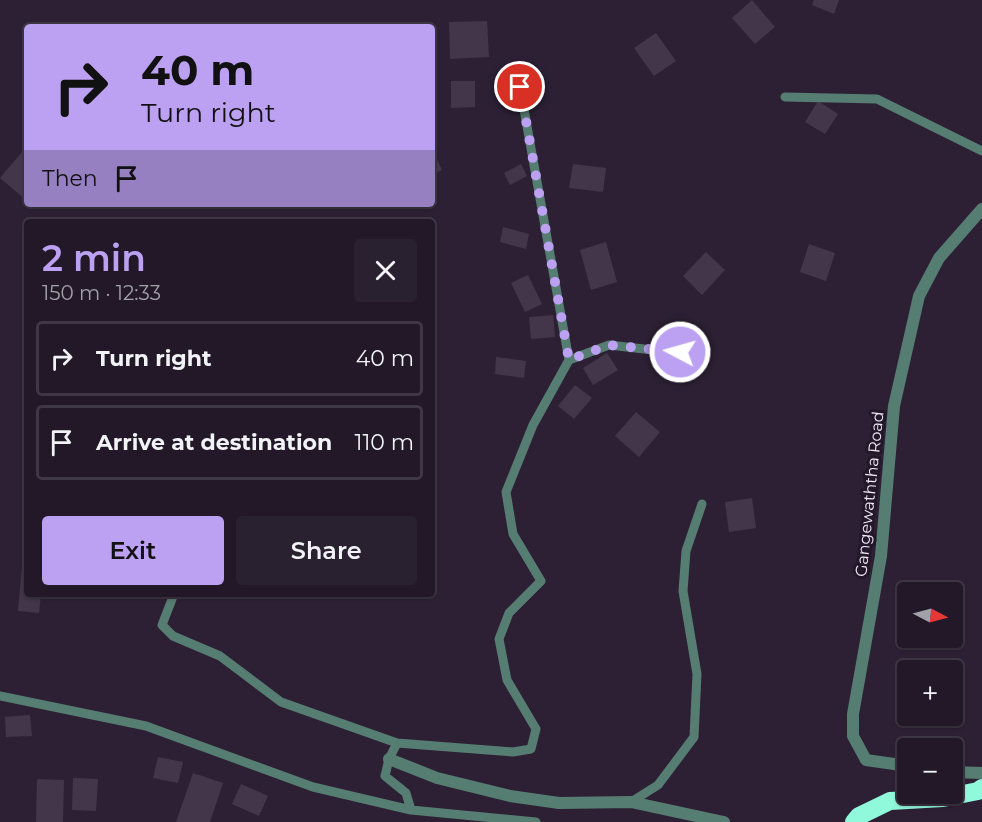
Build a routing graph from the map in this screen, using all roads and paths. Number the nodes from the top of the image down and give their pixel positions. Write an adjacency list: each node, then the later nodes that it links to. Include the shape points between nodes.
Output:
1 (520, 87): 6 (lane)
2 (785, 97): 3 (lane, via 877,99)
3 (982, 151)
4 (982, 208): 12 (street, Gangewaththa Road, via 939,258 919,296 894,406 881,556 853,714 853,736 866,760)
5 (680, 352): 6 (lane, via 609,345)
6 (569, 360): 10 (lane, via 533,425 506,492 513,534 541,581 509,613 499,639 507,680 536,729 531,749 513,752)
7 (702, 504): 16 (lane, via 686,552 683,591 697,674 694,737 658,785)
8 (173, 597): 10 (lane, via 162,625 173,636 220,656 280,702)
9 (0, 696): 17 (lane, via 146,726 313,787)
10 (398, 743): 11 (lane)
11 (389, 759): 16 (street, via 437,778 510,796 559,803); 17 (lane, via 385,776 406,793)
12 (897, 764)
13 (963, 772): 14 (street)
14 (982, 773)
15 (982, 788): 20 (highway, via 943,798 890,801)
16 (631, 802): 19 (street)
17 (411, 810): 18 (lane)
18 (536, 822)
19 (724, 822)
20 (854, 822)

